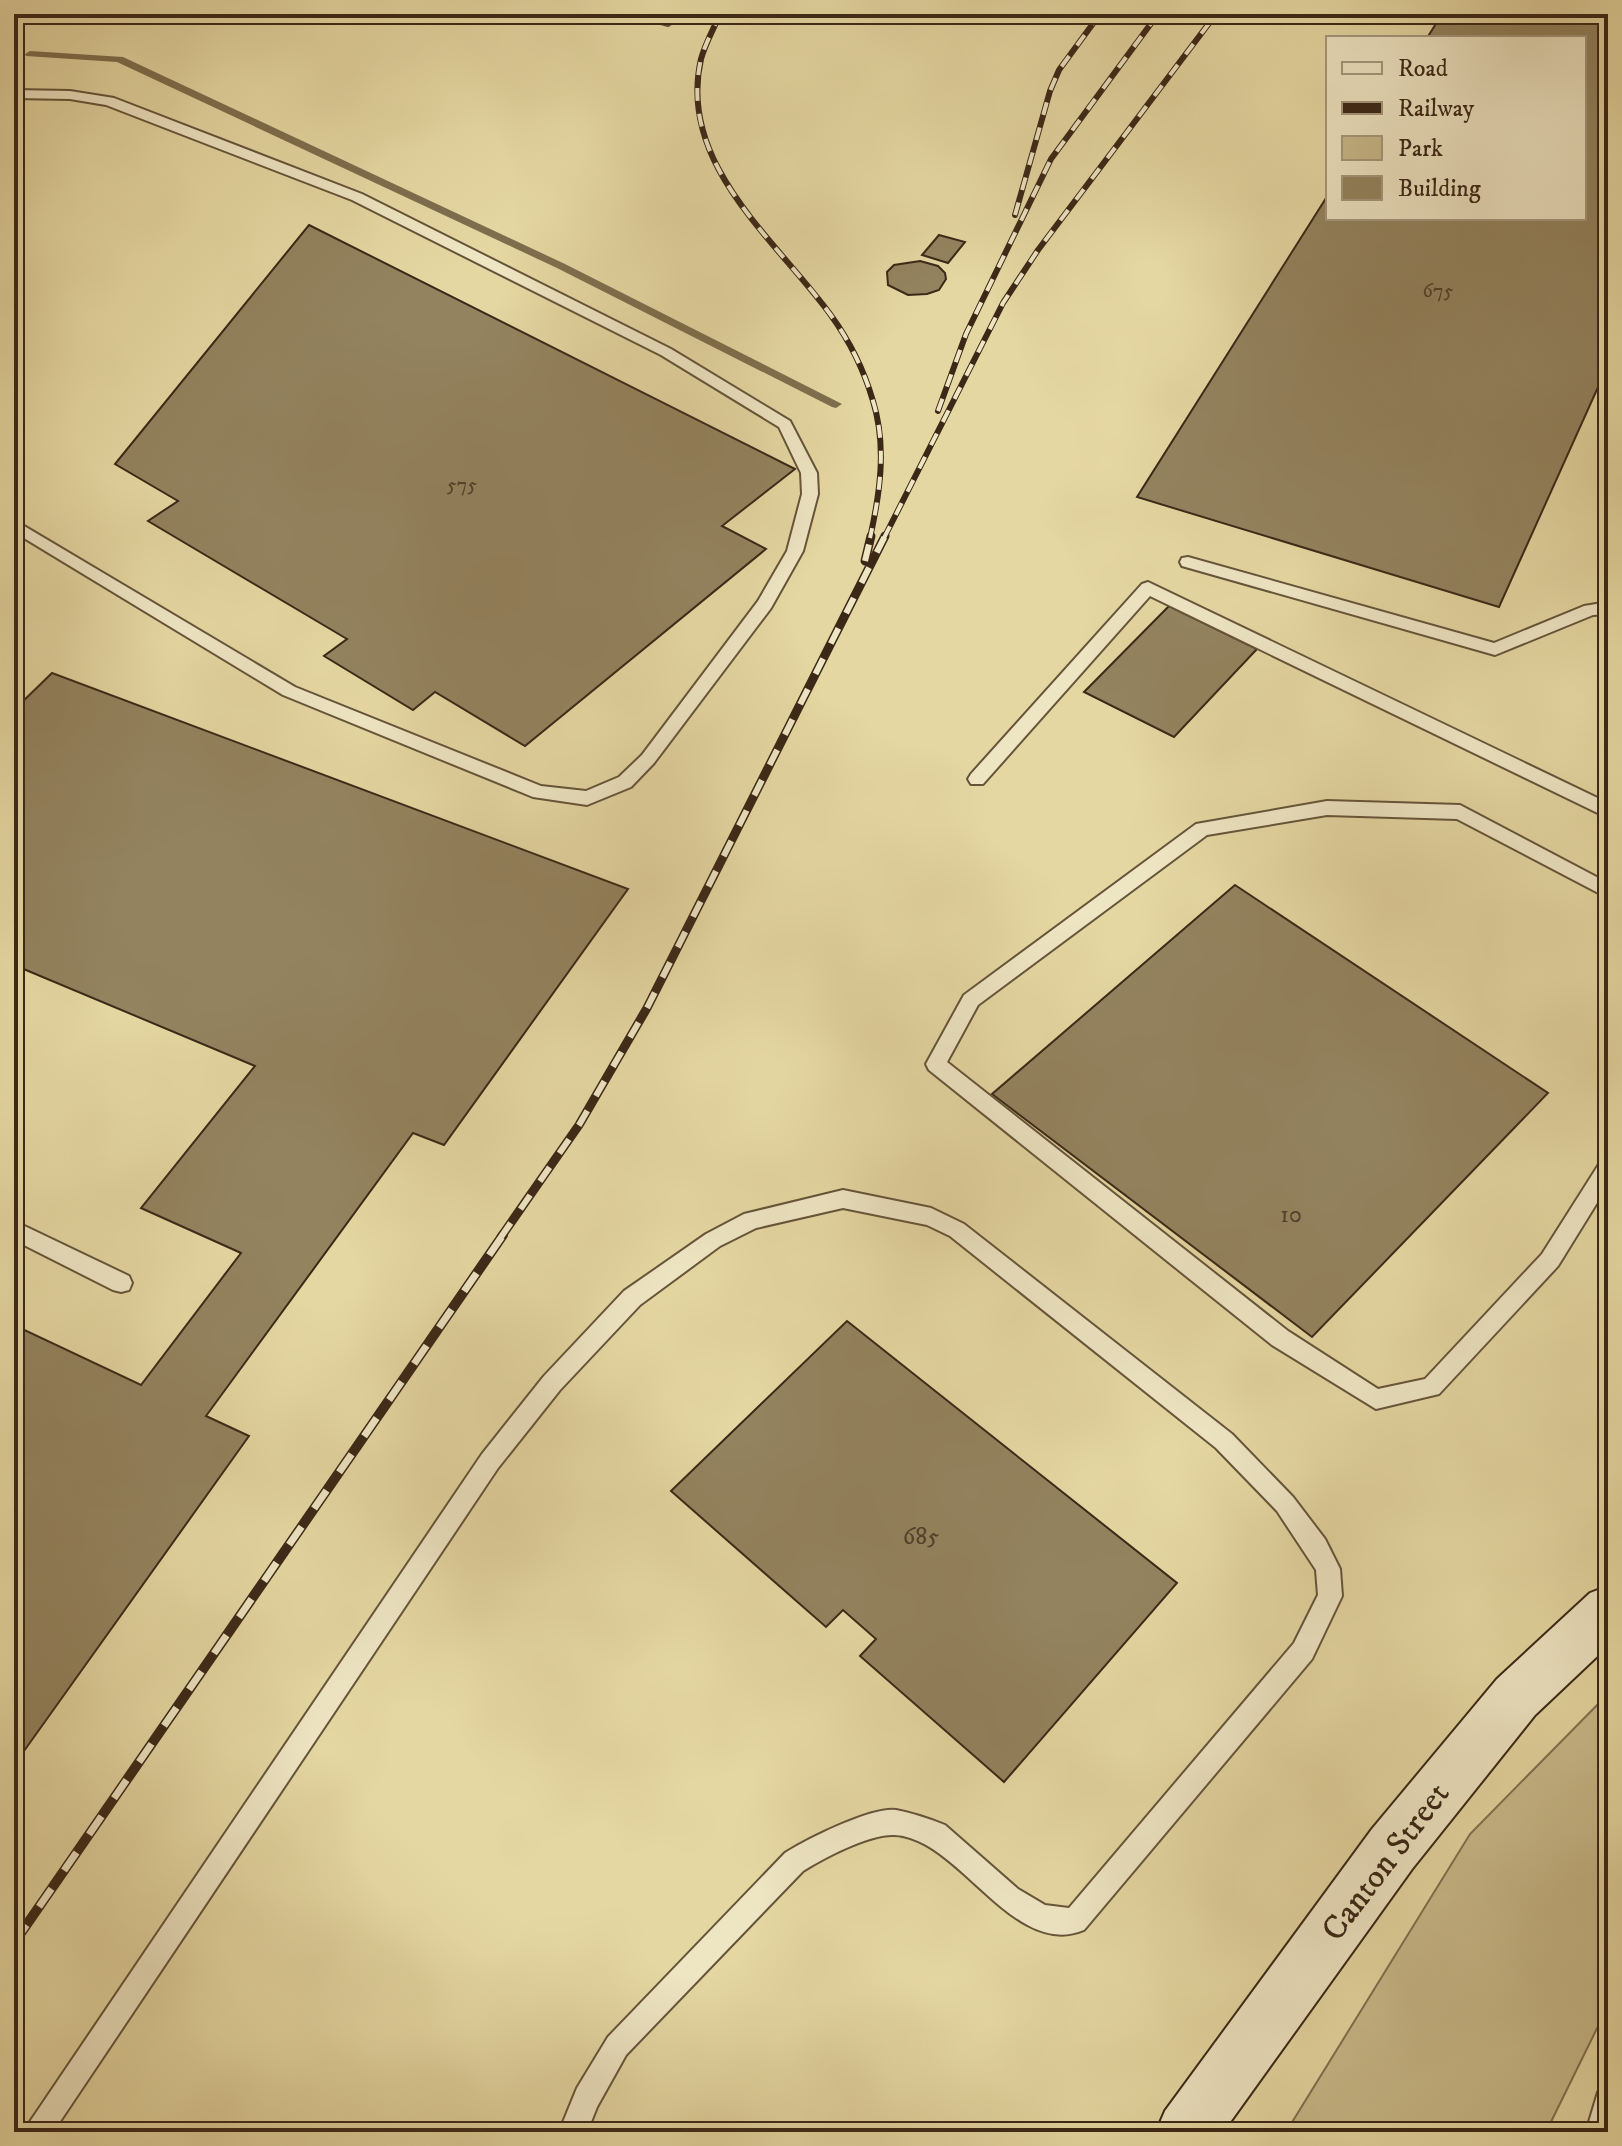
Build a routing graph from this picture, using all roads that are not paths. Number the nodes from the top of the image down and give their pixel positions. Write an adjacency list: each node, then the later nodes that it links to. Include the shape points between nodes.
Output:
1 (635, 14): 2 (lane)
2 (668, 21)
3 (14, 94): 4 (lane, via 109,101 357,197 702,372 785,424 809,473 810,494 795,551 765,604 648,759 625,782 587,798 539,792 289,691)
4 (14, 525)
5 (1188, 562): 6 (lane, via 1495,649 1590,610)
6 (1608, 608)
7 (977, 779): 8 (lane, via 1148,588)
8 (1608, 811)
9 (1608, 891): 10 (lane, via 1460,812 1327,808 1202,829 971,1000 936,1064 1280,1338 1376,1399 1431,1387 1550,1260)
10 (1608, 1167)
11 (14, 1230): 12 (lane)
12 (121, 1283)
13 (1608, 1611): 17 (main road, Canton Street, via 1516,1697 1392,1849)
14 (1608, 2102): 18 (lane)
15 (37, 2132): 16 (lane, via 490,1461 552,1383 632,1298 713,1240 751,1220 843,1199 931,1217 957,1230 1224,1441 1285,1504 1317,1547 1328,1569 1330,1596 1303,1651 1075,1921 1042,1918 1009,1898 936,1834 893,1822 828,1841 794,1862 617,2046)
16 (573, 2132)
17 (1186, 2132)
18 (1600, 2132)

